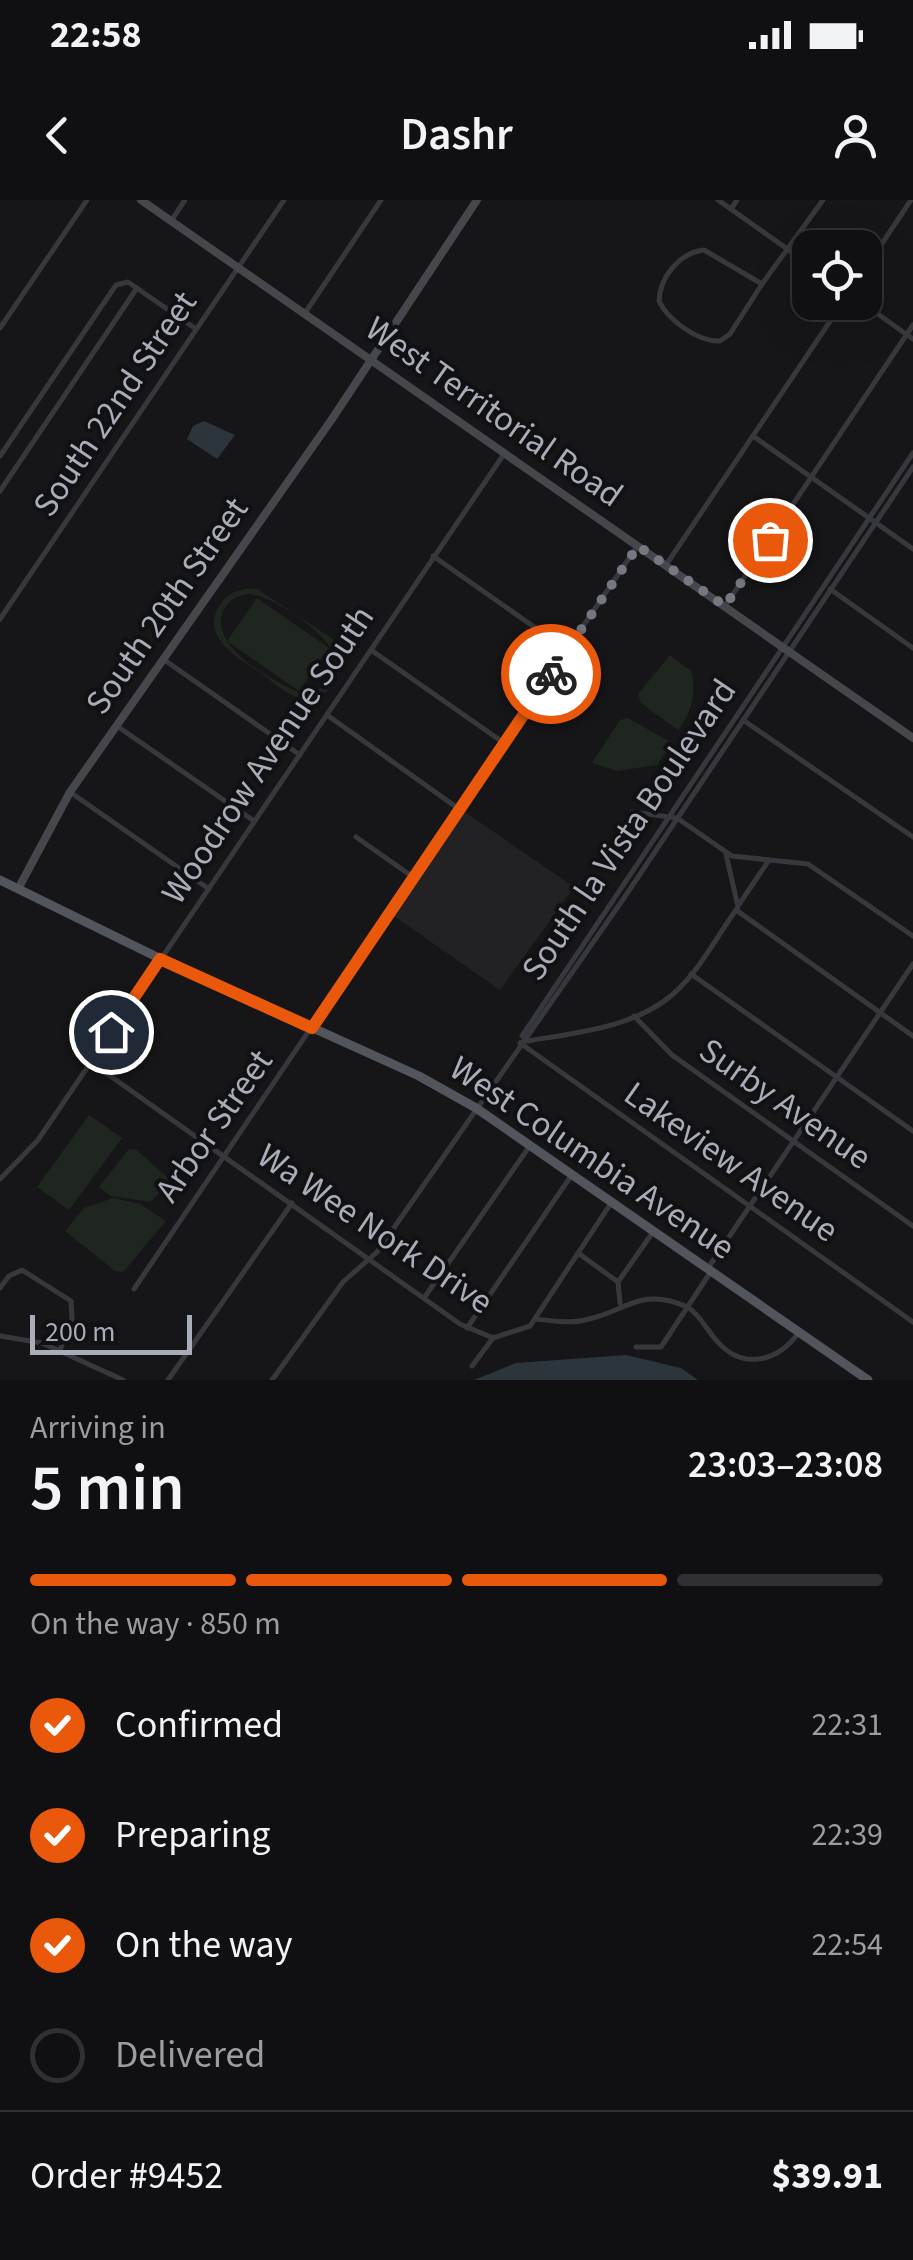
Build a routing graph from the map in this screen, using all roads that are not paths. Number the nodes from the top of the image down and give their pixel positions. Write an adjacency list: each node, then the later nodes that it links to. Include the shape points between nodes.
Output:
1 (87, 200): 23 (street)
2 (141, 200): 12 (street, West Territorial Road)
3 (185, 200): 12 (street)
4 (284, 200): 16 (street, South 22nd Street)
5 (381, 200): 19 (street)
6 (478, 200): 26 (street, South 20th Street)
7 (718, 200): 11 (street)
8 (737, 200): 11 (street)
9 (822, 200): 14 (street)
10 (911, 200): 13 (street)
11 (731, 209): 14 (street)
12 (171, 220): 16 (street, West Territorial Road)
13 (882, 244)
14 (789, 250): 15 (street); 17 (street)
15 (792, 252)
16 (238, 267): 19 (street, West Territorial Road); 24 (street, South 22nd Street)
17 (762, 284): 17 (street, via 720,341 701,337 658,301 670,271 693,252 714,253)
18 (137, 288): 24 (street); 30 (street, via 128,282 112,291); 33 (street)
19 (305, 313): 26 (street, West Territorial Road)
20 (882, 317): 25 (street)
21 (831, 320): 27 (street)
22 (913, 325): 25 (street)
23 (0, 328)
24 (196, 329): 41 (street, South 22nd Street)
25 (910, 337): 32 (street)
26 (372, 361): 29 (street, West Territorial Road); 46 (street, South 20th Street)
27 (753, 436): 32 (street); 38 (street)
28 (913, 453): 34 (street)
29 (504, 454): 35 (street, West Territorial Road); 37 (street, Woodrow Avenue South)
30 (0, 456)
31 (913, 467): 34 (street)
32 (812, 477): 34 (street); 40 (street)
33 (0, 491)
34 (873, 521): 36 (street); 39 (street, South la Vista Boulevard)
35 (638, 546): 38 (street, West Territorial Road); 45 (street, Arbor Street)
36 (913, 549)
37 (432, 556): 43 (street, Woodrow Avenue South); 45 (street)
38 (666, 565): 40 (street, West Territorial Road)
39 (828, 588): 42 (street); 44 (street, South la Vista Boulevard)
40 (725, 606): 44 (street, West Territorial Road)
41 (0, 619)
42 (913, 648)
43 (370, 649): 47 (street, Woodrow Avenue South); 51 (street)
44 (786, 649): 48 (street, South la Vista Boulevard); 50 (street, West Territorial Road)
45 (567, 650): 51 (street, Arbor Street)
46 (162, 658): 49 (street, South 20th Street); 52 (street)
47 (327, 716): 52 (street, Woodrow Avenue South); 54 (street)
48 (740, 718): 56 (street, South la Vista Boulevard); 58 (street)
49 (116, 725): 53 (street, South 20th Street); 57 (street)
50 (913, 738)
51 (504, 743): 54 (street, Arbor Street)
52 (300, 755): 57 (street, Woodrow Avenue South)
53 (70, 792): 64 (street, South 20th Street); 65 (street)
54 (459, 809): 62 (street, Arbor Street)
55 (632, 812): 56 (street)
56 (674, 817): 60 (street); 75 (street, South la Vista Boulevard)
57 (254, 821): 65 (street, Woodrow Avenue South)
58 (913, 836)
59 (356, 837): 62 (street)
60 (726, 854): 61 (street); 66 (street)
61 (769, 860): 66 (street); 67 (street, via 808,864)
62 (412, 878): 73 (street, Arbor Street)
63 (0, 880): 64 (main road, West Columbia Avenue)
64 (18, 889): 68 (main road, West Columbia Avenue)
65 (209, 889): 68 (street, Woodrow Avenue South)
66 (736, 908): 70 (street); 71 (street)
67 (913, 936)
68 (160, 959): 73 (main road, West Columbia Avenue); 76 (street, Woodrow Avenue South)
69 (913, 964): 71 (street)
70 (691, 974): 72 (street, via 674,994); 77 (street)
71 (880, 1012): 74 (street); 77 (street)
72 (634, 1016): 75 (street); 80 (street, Surby Avenue, via 672,1055)
73 (312, 1028): 78 (main road, West Columbia Avenue); 82 (street, Arbor Street)
74 (913, 1036)
75 (519, 1043): 78 (street, South la Vista Boulevard); 87 (street, Lakeview Avenue)
76 (91, 1062): 82 (street, Wa Wee Nork Drive); 84 (street, Woodrow Avenue South, via 38,1140)
77 (836, 1076): 79 (street); 80 (street)
78 (476, 1108): 81 (main road, West Columbia Avenue); 91 (street, South la Vista Boulevard)
79 (913, 1131)
80 (793, 1140): 87 (street); 88 (street, Surby Avenue)
81 (530, 1144): 83 (main road, West Columbia Avenue); 96 (street)
82 (224, 1155): 86 (street, Wa Wee Nork Drive); 95 (street, Arbor Street)
83 (573, 1173): 85 (main road, West Columbia Avenue); 101 (street)
84 (0, 1179)
85 (613, 1200): 89 (main road, West Columbia Avenue); 90 (street)
86 (292, 1204): 91 (street, Wa Wee Nork Drive); 109 (street)
87 (750, 1206): 92 (street); 100 (street, Lakeview Avenue)
88 (913, 1226)
89 (654, 1230): 92 (main road, West Columbia Avenue); 93 (street)
90 (578, 1253): 93 (street); 99 (street)
91 (368, 1259): 96 (street, Wa Wee Nork Drive); 110 (street, South la Vista Boulevard, via 332,1296)
92 (710, 1269): 98 (street); 102 (main road, West Columbia Avenue)
93 (618, 1282): 97 (street)
94 (0, 1288): 106 (street, via 22,1270 65,1294 74,1309)
95 (134, 1288)
96 (424, 1299): 101 (street, Wa Wee Nork Drive)
97 (620, 1304): 98 (street, Wa Wee Nork Drive); 99 (street, Wa Wee Nork Drive, via 588,1320)
98 (688, 1307): 102 (street, via 728,1351 755,1360 778,1356); 105 (street, via 661,1347)
99 (535, 1320): 104 (street, Wa Wee Nork Drive)
100 (913, 1322)
101 (467, 1328): 104 (street, Wa Wee Nork Drive)
102 (799, 1332): 111 (main road, West Columbia Avenue)
103 (0, 1336): 106 (street)
104 (493, 1338): 107 (street)
105 (636, 1348)
106 (60, 1350): 108 (street)
107 (472, 1366)
108 (123, 1380)
109 (168, 1380)
110 (272, 1380)
111 (868, 1380)

